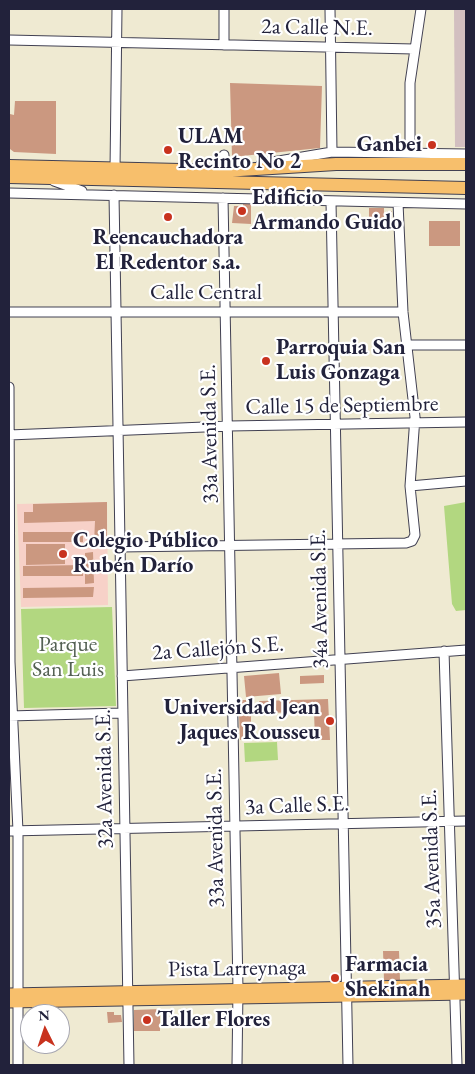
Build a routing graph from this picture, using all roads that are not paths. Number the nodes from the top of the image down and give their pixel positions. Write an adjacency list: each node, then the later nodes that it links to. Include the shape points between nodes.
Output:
1 (117, 9): 6 (street)
2 (224, 9): 7 (street)
3 (330, 9): 8 (street)
4 (421, 9): 9 (street)
5 (9, 40): 6 (street, 2a Calle N.E.)
6 (116, 42): 7 (street, 2a Calle N.E.); 16 (street)
7 (224, 44): 8 (street, 2a Calle N.E.)
8 (330, 47): 9 (street, 2a Calle N.E.); 10 (street)
9 (414, 49): 11 (street, via 410,83)
10 (332, 152): 11 (street); 17 (street)
11 (410, 153): 12 (street)
12 (466, 154)
13 (224, 155): 17 (street)
14 (466, 164): 17 (highway, via 336,164)
15 (9, 166): 16 (highway)
16 (115, 169): 17 (highway)
17 (224, 171)
18 (9, 177): 19 (highway)
19 (47, 178): 20 (highway); 22 (street)
20 (466, 188)
21 (9, 193): 22 (street)
22 (89, 194): 23 (street)
23 (114, 195): 24 (street); 30 (street, 32a Avenida S.E.)
24 (223, 198): 25 (street); 28 (street, 33a Avenida S.E.)
25 (332, 202): 26 (street); 31 (street, 34a Avenida S.E.)
26 (398, 203): 27 (street); 32 (street)
27 (466, 204)
28 (226, 311): 30 (street, Calle Central); 31 (street, Calle Central); 39 (street, 33a Avenida S.E.)
29 (9, 312): 30 (street, Calle Central)
30 (114, 312): 40 (street, 32a Avenida S.E.)
31 (334, 312): 32 (street, Calle Central); 37 (street, 34a Avenida S.E.)
32 (403, 312): 34 (street)
33 (466, 344): 34 (street)
34 (407, 346): 38 (street)
35 (9, 387): 41 (street)
36 (466, 422): 38 (street, Calle 15 de Septiembre)
37 (336, 424): 38 (street, Calle 15 de Septiembre); 39 (street, Calle 15 de Septiembre); 44 (street, 34a Avenida S.E.)
38 (414, 424): 43 (street)
39 (229, 426): 40 (street, Calle 15 de Septiembre); 46 (street, 33a Avenida S.E.)
40 (118, 431): 41 (street, Calle 15 de Septiembre); 45 (street, 32a Avenida S.E.)
41 (9, 435): 53 (street)
42 (466, 481): 43 (street)
43 (410, 486): 44 (street, via 415,534 412,541)
44 (338, 546): 46 (street); 49 (street, 34a Avenida S.E.)
45 (120, 547): 46 (street); 51 (street, 32a Avenida S.E.)
46 (230, 547): 50 (street, 33a Avenida S.E.)
47 (466, 650): 48 (street, 2a Callejón S.E.)
48 (444, 651): 49 (street, 2a Callejón S.E.); 54 (street, 35a Avenida S.E.)
49 (340, 659): 50 (street, 2a Callejón S.E.); 56 (street, 34a Avenida S.E.)
50 (232, 667): 51 (street, 2a Callejón S.E.); 57 (street, 33a Avenida S.E.)
51 (122, 676): 52 (street, 32a Avenida S.E.)
52 (122, 713): 53 (street); 58 (street, 32a Avenida S.E.)
53 (11, 716): 59 (street)
54 (450, 822): 55 (street, 3a Calle S.E.); 56 (street, 3a Calle S.E.); 60 (street, 35a Avenida S.E.)
55 (466, 822)
56 (342, 824): 57 (street, 3a Calle S.E.); 61 (street, 34a Avenida S.E.)
57 (234, 827): 58 (street, 3a Calle S.E.); 62 (street, 33a Avenida S.E.)
58 (124, 829): 59 (street, 3a Calle S.E.); 63 (street, 32a Avenida S.E.)
59 (14, 831): 64 (street)
60 (461, 989): 61 (main road, Pista Larreynaga); 69 (street, 35a Avenida S.E.)
61 (348, 992): 62 (main road, Pista Larreynaga); 68 (street, 34a Avenida S.E.)
62 (238, 994): 63 (main road, Pista Larreynaga); 67 (street, 33a Avenida S.E.)
63 (128, 996): 64 (main road, Pista Larreynaga); 66 (street, 32a Avenida S.E.)
64 (13, 998): 65 (street)
65 (18, 1065)
66 (130, 1065)
67 (237, 1065)
68 (348, 1065)
69 (457, 1065)

